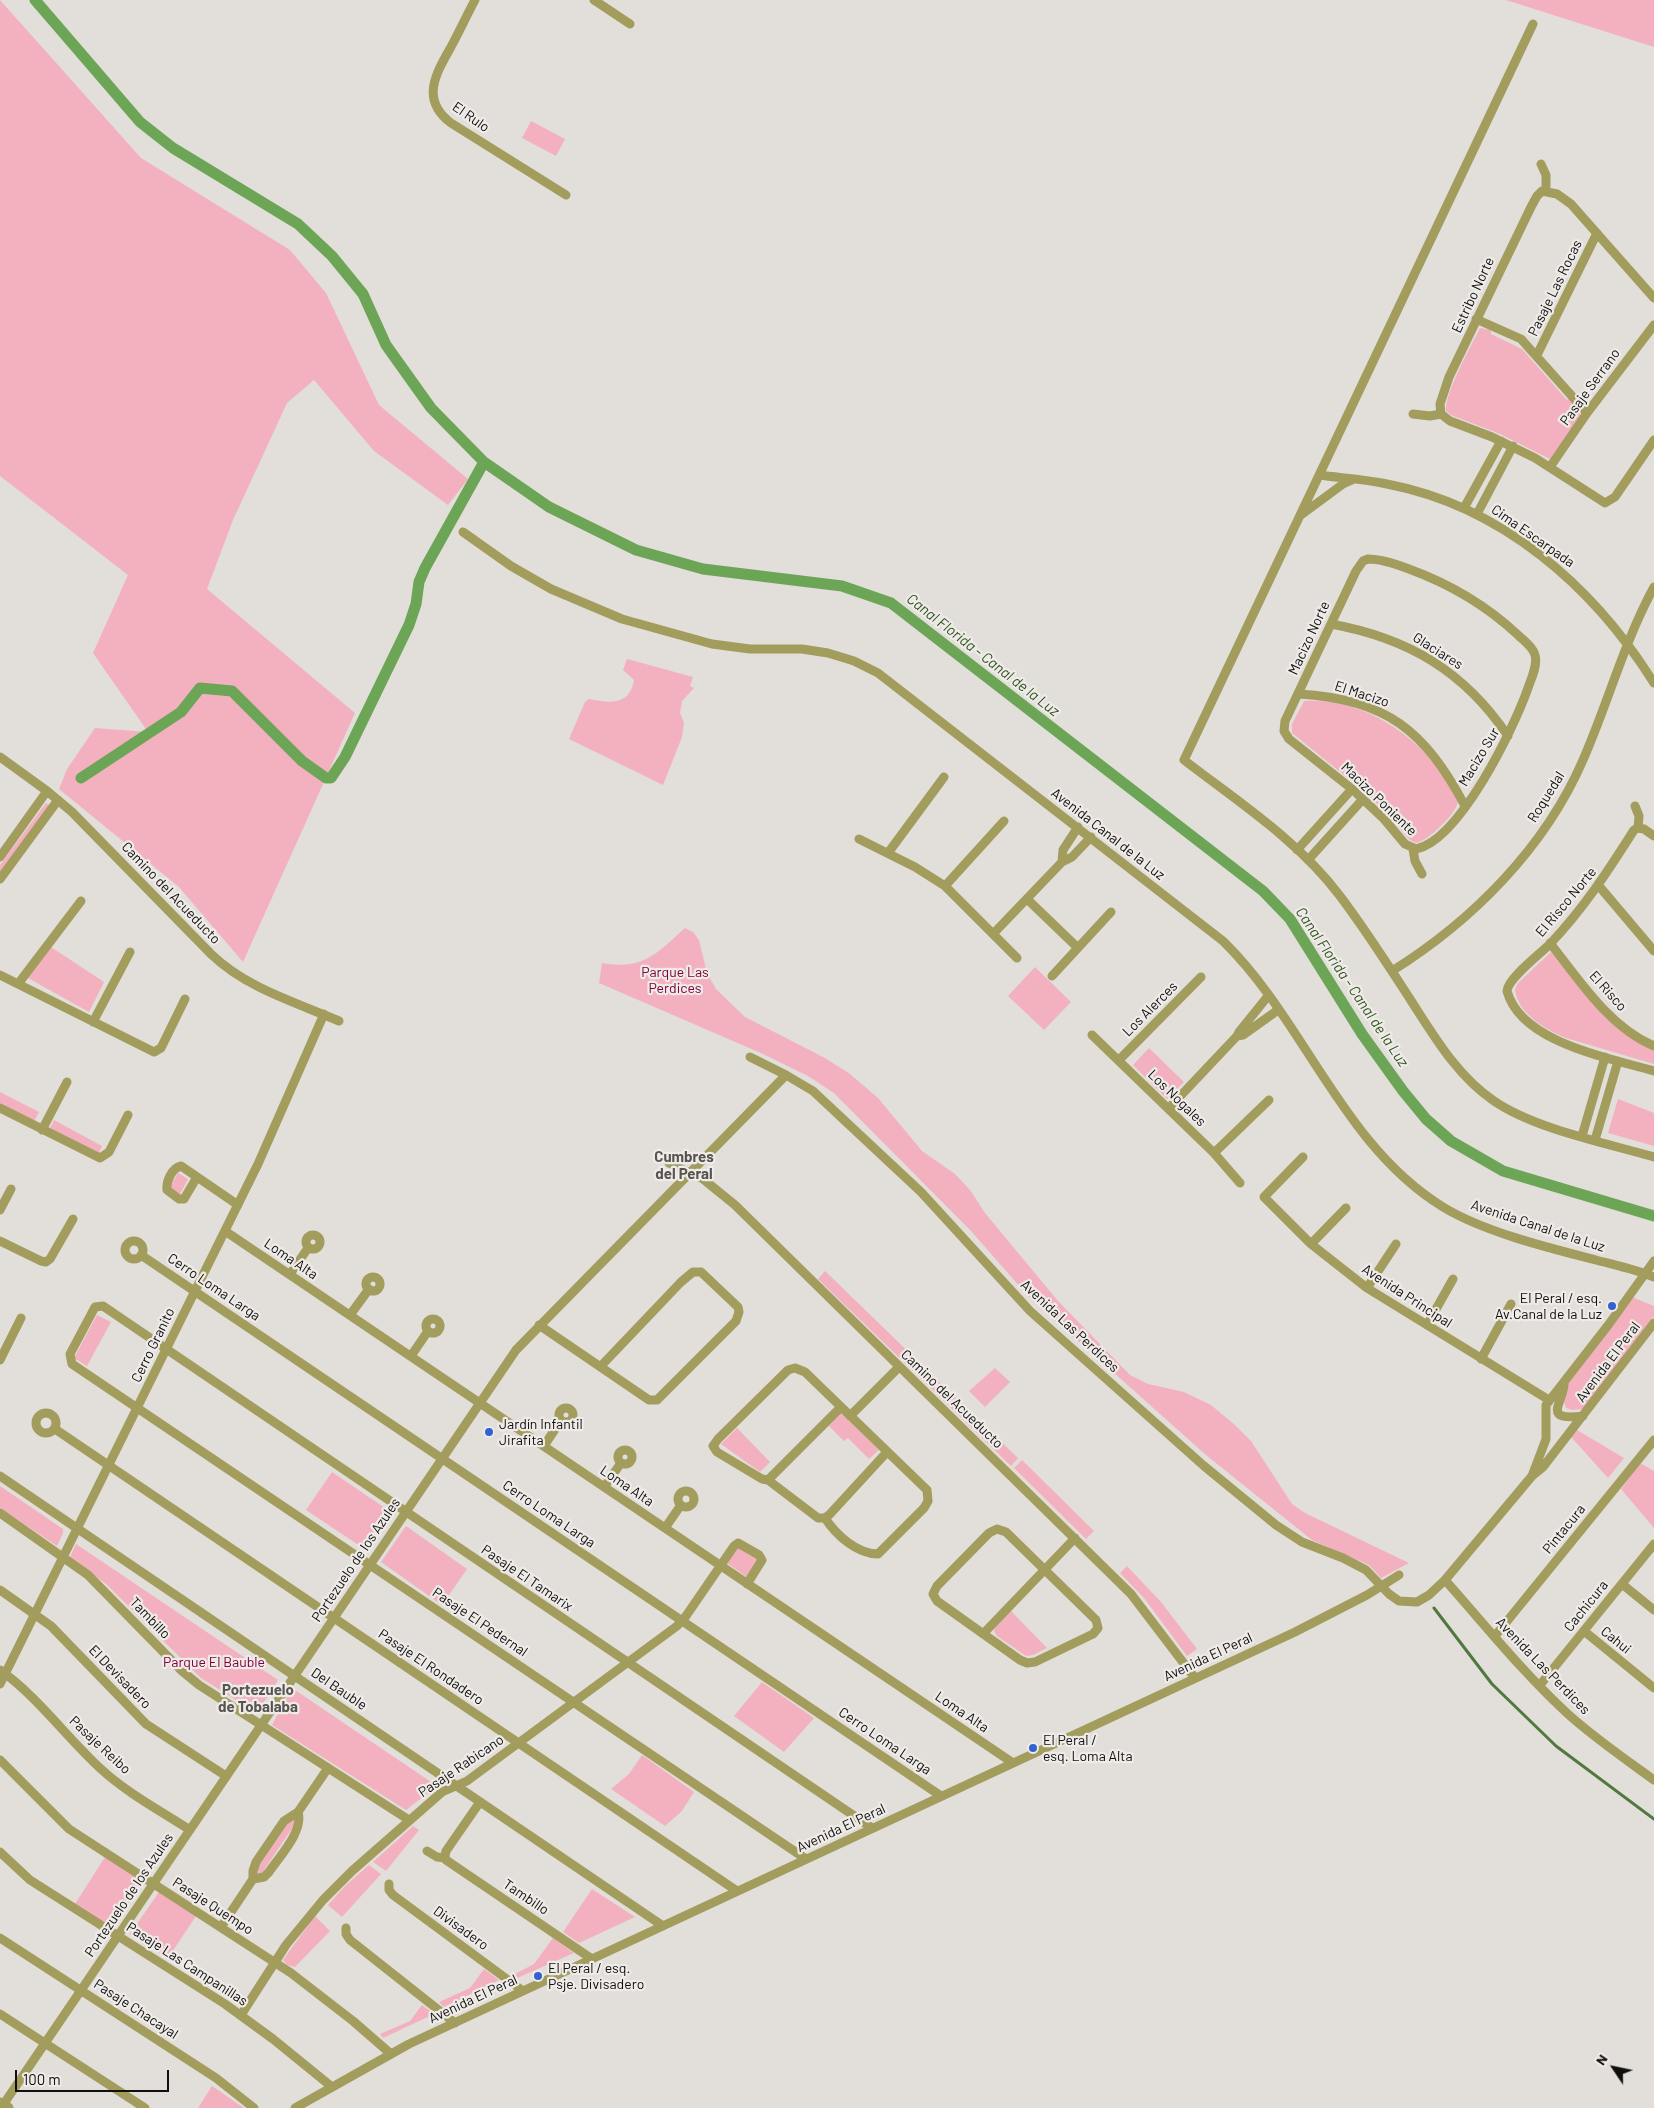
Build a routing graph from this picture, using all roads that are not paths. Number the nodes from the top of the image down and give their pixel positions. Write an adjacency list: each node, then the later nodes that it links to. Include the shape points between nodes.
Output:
1 (475, 0): 7 (street, El Rulo, via 436,75 433,96 438,109 451,123)
2 (594, 0): 3 (street)
3 (630, 24)
4 (1533, 24): 20 (street)
5 (1541, 164): 6 (street, via 1546,175)
6 (1544, 191): 8 (street, via 1566,200); 10 (street, Estribo Norte, via 1536,196)
7 (566, 195)
8 (1597, 233): 9 (street); 12 (street, Pasaje Las Rocas)
9 (1654, 298)
10 (1476, 319): 12 (street, via 1517,337); 15 (street, Estribo Norte, via 1443,394)
11 (1654, 325): 13 (street, Pasaje Serrano)
12 (1537, 355): 13 (street)
13 (1587, 413): 19 (street, Pasaje Serrano)
14 (1413, 414): 15 (street)
15 (1441, 414): 17 (street, via 1450,421)
16 (1654, 440): 19 (street, via 1615,498 1607,503)
17 (1501, 441): 18 (street); 22 (street)
18 (1514, 446): 19 (street); 23 (street)
19 (1550, 466)
20 (1318, 475): 21 (street, Cima Escarpada); 24 (street)
21 (1352, 480): 22 (street, Cima Escarpada, via 1410,489); 24 (street)
22 (1464, 508): 23 (street, Cima Escarpada)
23 (1477, 514): 28 (street, Cima Escarpada, via 1565,574)
24 (1299, 517): 49 (street, via 1184,760)
25 (463, 532): 43 (street, Avenida Canal de la Luz, via 538,581 622,619 712,644 815,651 841,656 866,667 889,681)
26 (1654, 587): 28 (street, Roquedal)
27 (1331, 624): 29 (street, Macizo Norte, via 1356,571 1365,560 1378,560 1398,565 1456,590 1494,614); 31 (street, Macizo Norte); 33 (street, Glaciares, via 1376,634 1430,658 1477,696)
28 (1628, 645): 30 (street, Cima Escarpada); 67 (street, Roquedal, via 1582,762 1560,804 1531,846 1473,910 1427,948)
29 (1536, 656): 33 (street, Macizo Sur, via 1529,684)
30 (1654, 683)
31 (1299, 694): 32 (street, Macizo Norte, via 1285,721); 40 (street, El Macizo, via 1348,701 1397,721 1438,760)
32 (1284, 731): 36 (street, Macizo Poniente, via 1289,739)
33 (1508, 736): 40 (street, Macizo Sur, via 1485,779)
34 (0, 757): 37 (street, Camino del Acueducto)
35 (944, 777): 50 (street)
36 (1352, 789): 38 (street, Macizo Poniente); 49 (street)
37 (47, 790): 39 (street, Camino del Acueducto); 51 (street)
38 (1363, 799): 48 (street, Macizo Poniente); 52 (street)
39 (58, 800): 55 (street); 75 (street, Camino del Acueducto, via 222,964 250,983)
40 (1465, 806): 48 (street, Macizo Sur, via 1430,842)
41 (1635, 806): 44 (street, via 1639,816)
42 (1004, 821): 56 (street)
43 (1078, 828): 46 (street, Avenida Canal de la Luz); 53 (street, via 1064,850)
44 (1638, 828): 45 (street, via 1644,828); 57 (street, El Risco Norte)
45 (1654, 836)
46 (1091, 837): 53 (street, via 1072,857); 72 (street, Avenida Canal de la Luz, via 1223,941)
47 (859, 839): 50 (street)
48 (1413, 849): 54 (street, Macizo Poniente)
49 (1297, 850): 52 (street)
50 (888, 853): 56 (street)
51 (0, 857)
52 (1308, 860): 67 (street, via 1340,895)
53 (1062, 862): 58 (street)
54 (1422, 874)
55 (0, 879)
56 (945, 886): 61 (street)
57 (1599, 886): 62 (street, El Risco Norte); 65 (street)
58 (1027, 899): 61 (street); 63 (street)
59 (81, 901): 71 (street)
60 (1111, 912): 63 (street)
61 (993, 934): 66 (street)
62 (1550, 943): 80 (street, El Risco, via 1613,1017 1634,1036); 81 (street, El Risco Norte, via 1513,979 1508,988 1512,1002 1537,1030)
63 (1078, 948): 69 (street)
64 (130, 952): 77 (street)
65 (1654, 952)
66 (1017, 958)
67 (1392, 971): 93 (street, via 1454,1064 1478,1089 1519,1115)
68 (0, 975): 71 (street)
69 (1052, 976)
70 (1201, 977): 83 (street, Los Alerces)
71 (18, 984): 77 (street)
72 (1268, 996): 74 (street, Avenida Canal de la Luz); 79 (street)
73 (185, 999): 77 (street, via 162,1046 156,1051)
74 (1278, 1010): 79 (street); 115 (street, Avenida Canal de la Luz, via 1362,1132 1403,1176 1429,1198 1480,1224)
75 (324, 1014): 76 (street, Camino del Acueducto); 103 (street, Cerro Granito)
76 (339, 1021)
77 (93, 1022)
78 (1092, 1035): 83 (street, Los Nogales)
79 (1237, 1036): 90 (street)
80 (1654, 1046)
81 (1605, 1057): 84 (street); 93 (street)
82 (750, 1058): 86 (street, Avenida Las Perdices)
83 (1119, 1060): 90 (street, Los Nogales)
84 (1618, 1061): 85 (street); 94 (street)
85 (1654, 1072)
86 (786, 1074): 99 (street, Portezuelo de los Azules); 170 (street, Avenida Las Perdices, via 813,1091 864,1138 921,1192 1030,1311 1204,1466 1276,1525 1302,1542 1366,1570)
87 (66, 1082): 92 (street)
88 (1269, 1100): 95 (street)
89 (0, 1108): 92 (street)
90 (1169, 1108): 95 (street, Los Nogales)
91 (128, 1114): 92 (street, via 107,1154 100,1158)
92 (42, 1130)
93 (1582, 1136): 94 (street)
94 (1595, 1140): 97 (street)
95 (1214, 1153): 101 (street, Los Nogales)
96 (1303, 1157): 109 (street, Avenida Principal, via 1264,1197)
97 (1654, 1158)
98 (669, 1162): 99 (street, Camino del Acueducto)
99 (690, 1171): 124 (street, Portezuelo de los Azules); 134 (street, Camino del Acueducto, via 735,1205)
100 (197, 1177): 103 (street)
101 (1240, 1183)
102 (11, 1189): 105 (street)
103 (238, 1205): 107 (street, Cerro Granito)
104 (1346, 1208): 109 (street)
105 (0, 1210)
106 (73, 1219): 108 (street, via 46,1262)
107 (225, 1231): 114 (street, Loma Alta); 119 (street, Cerro Granito)
108 (0, 1241)
109 (1312, 1244): 117 (street, Avenida Principal)
110 (1396, 1244): 117 (street)
111 (308, 1248): 114 (street)
112 (142, 1255): 119 (street, Cerro Loma Larga)
113 (1654, 1261): 115 (street, Avenida El Peral)
114 (290, 1274): 121 (street, Loma Alta)
115 (1650, 1275): 135 (street, Avenida El Peral)
116 (1453, 1279): 125 (street)
117 (1367, 1288): 125 (street, Avenida Principal)
118 (368, 1289): 121 (street)
119 (196, 1291): 129 (street, Cerro Granito); 148 (street, Cerro Loma Larga)
120 (1511, 1304): 131 (street)
121 (350, 1315): 130 (street, Loma Alta)
122 (21, 1318): 128 (street)
123 (1654, 1323): 141 (street, Avenida El Peral)
124 (539, 1325): 133 (street); 137 (street, Portezuelo de los Azules, via 516,1350)
125 (1427, 1326): 131 (street, Avenida Principal)
126 (428, 1331): 130 (street)
127 (81, 1334): 129 (street, Pasaje El Tamarix, via 93,1309 101,1305); 138 (street, Pasaje El Pedernal, via 70,1354 72,1364)
128 (3, 1346): 132 (street)
129 (166, 1350): 138 (street, Cerro Granito); 155 (street, Pasaje El Tamarix)
130 (411, 1356): 137 (street, Loma Alta)
131 (1481, 1359): 136 (street, Avenida Principal)
132 (0, 1360)
133 (601, 1366): 133 (street, via 693,1272 701,1272 738,1307 736,1320 657,1400 649,1400)
134 (899, 1367): 140 (street); 160 (street, Camino del Acueducto)
135 (1564, 1381): 136 (street, Avenida El Peral); 141 (street, Avenida El Peral, via 1557,1410 1569,1418)
136 (1549, 1400): 151 (street, Avenida El Peral, via 1545,1412 1546,1440)
137 (480, 1403): 145 (street, Loma Alta); 148 (street, Portezuelo de los Azules)
138 (138, 1407): 149 (street, Cerro Granito); 163 (street, Pasaje El Pedernal)
139 (841, 1407): 140 (street); 152 (street); 152 (street, via 805,1372 795,1368 788,1370 718,1439 714,1446 717,1452)
140 (850, 1416): 147 (street)
141 (1583, 1416): 151 (street, Avenida El Peral, via 1543,1468)
142 (561, 1420): 145 (street)
143 (55, 1429): 149 (street, Pasaje El Rondadero)
144 (1654, 1440): 179 (street, Pintacura)
145 (544, 1446): 153 (street, Loma Alta)
146 (629, 1451): 153 (street, via 620,1452 618,1459 621,1463)
147 (887, 1452): 157 (street); 157 (street, via 927,1490 928,1500 924,1508 878,1554 870,1554 846,1542)
148 (442, 1458): 155 (street, Portezuelo de los Azules); 176 (street, Cerro Loma Larga)
149 (109, 1465): 159 (street, Cerro Granito); 175 (street, Pasaje El Rondadero)
150 (0, 1476): 159 (street, Del Bauble)
151 (1532, 1476): 167 (street, Avenida El Peral)
152 (768, 1480): 157 (street, via 818,1518)
153 (604, 1487): 158 (street, Loma Alta)
154 (681, 1505): 158 (street)
155 (406, 1512): 163 (street, Portezuelo de los Azules); 180 (street, Pasaje El Tamarix)
156 (0, 1513): 162 (street, Tambillo)
157 (825, 1518)
158 (665, 1528): 164 (street, Loma Alta)
159 (78, 1529): 162 (street, Cerro Granito); 182 (street, Del Bauble)
160 (1075, 1538): 165 (street); 183 (street, Camino del Acueducto, via 1131,1594)
161 (1654, 1544): 169 (street, Cachicura)
162 (63, 1558): 174 (street, Cerro Granito); 188 (street, Tambillo, via 95,1581 191,1679)
163 (370, 1564): 175 (street, Portezuelo de los Azules); 187 (street, Pasaje El Pedernal)
164 (721, 1566): 168 (street, Loma Alta); 168 (street, Pasaje Rabicano, via 738,1543 759,1555 761,1562); 176 (street, Pasaje Rabicano)
165 (1044, 1570): 178 (street); 178 (street, via 1096,1620 1098,1628 1094,1634 1027,1663); 178 (street, via 1006,1532 997,1529 937,1586 933,1594 937,1601)
166 (1399, 1575): 170 (street, Avenida El Peral)
167 (1445, 1580): 172 (street, Avenida El Peral, via 1417,1602 1399,1601); 179 (street, Avenida Las Perdices)
168 (747, 1584): 191 (street, Loma Alta)
169 (1622, 1584): 173 (street); 177 (street, Cachicura)
170 (1382, 1586): 172 (street, Avenida Las Perdices); 183 (street, Avenida El Peral, via 1313,1623)
171 (0, 1590): 174 (street, El Devisadero)
172 (1389, 1594)
173 (1654, 1610)
174 (35, 1614): 181 (street, Cerro Granito); 193 (street, El Devisadero, via 56,1630 146,1724)
175 (334, 1618): 182 (street, Portezuelo de los Azules); 189 (street, Pasaje El Rondadero)
176 (682, 1621): 180 (street, Pasaje Rabicano); 196 (street, Cerro Loma Larga)
177 (1584, 1631): 185 (street, Cachicura); 186 (street, Cahui)
178 (983, 1634)
179 (1495, 1636): 185 (street, Avenida Las Perdices)
180 (628, 1662): 187 (street, Pasaje Rabicano); 200 (street, Pasaje El Tamarix)
181 (3, 1672): 184 (street, Cerro Granito); 201 (street, Pasaje Reibo, via 102,1770)
182 (295, 1676): 188 (street, Portezuelo de los Azules); 195 (street, Del Bauble)
183 (1195, 1678): 191 (street, Avenida El Peral)
184 (0, 1684)
185 (1540, 1685): 194 (street, Avenida Las Perdices, via 1590,1733)
186 (1654, 1688)
187 (574, 1702): 189 (street, Pasaje Rabicano); 205 (street, Pasaje El Pedernal)
188 (262, 1724): 192 (street, Tambillo); 193 (street, Portezuelo de los Azules)
189 (518, 1743): 195 (street, Pasaje Rabicano); 209 (street, Pasaje El Rondadero)
190 (0, 1760): 207 (street, Pasaje Quempo, via 64,1825)
191 (1013, 1763): 196 (street, Avenida El Peral)
192 (328, 1768): 198 (street); 199 (street, Tambillo)
193 (226, 1776): 201 (street, Portezuelo de los Azules)
194 (1654, 1780)
195 (457, 1786): 197 (street, Del Bauble); 199 (street, Pasaje Rabicano, via 442,1792)
196 (941, 1796): 200 (street, Avenida El Peral)
197 (480, 1802): 204 (street, via 446,1851); 210 (street, Del Bauble)
198 (298, 1812): 206 (street, via 284,1821 256,1862); 206 (street, via 298,1828 269,1872 264,1877)
199 (409, 1820): 216 (street, Pasaje Rabicano, via 323,1900 298,1928)
200 (872, 1828): 205 (street, Avenida El Peral)
201 (190, 1830): 207 (street, Portezuelo de los Azules)
202 (427, 1851): 204 (street, Tambillo)
203 (0, 1852): 213 (street, Pasaje Las Campanillas, via 30,1880)
204 (445, 1858): 215 (street, Tambillo)
205 (806, 1859): 209 (street, Avenida El Peral)
206 (253, 1878): 211 (street)
207 (154, 1883): 211 (street, Pasaje Quempo); 213 (street, Portezuelo de los Azules)
208 (389, 1884): 218 (street, Divisadero, via 393,1895)
209 (737, 1891): 210 (street, Avenida El Peral)
210 (663, 1926): 215 (street, Avenida El Peral)
211 (221, 1927): 216 (street, Pasaje Quempo)
212 (346, 1928): 221 (street, via 350,1940)
213 (118, 1936): 217 (street, Portezuelo de los Azules); 220 (street, Pasaje Las Campanillas)
214 (0, 1938): 217 (street, Pasaje Chacayal)
215 (592, 1959): 218 (street, Avenida El Peral)
216 (275, 1962): 220 (street, Pasaje Rabicano); 223 (street, Pasaje Quempo, via 354,2021)
217 (81, 1990): 222 (street, Portezuelo de los Azules); 227 (street, Pasaje Chacayal, via 216,2078)
218 (523, 1991): 221 (street, Avenida El Peral)
219 (0, 2014): 222 (street)
220 (241, 2015): 224 (street, Pasaje Las Campanillas)
221 (455, 2023): 223 (street, Avenida El Peral)
222 (45, 2043): 225 (street, Portezuelo de los Azules); 226 (street)
223 (391, 2054): 224 (street, Avenida El Peral)
224 (332, 2087): 228 (street, Avenida El Peral)
225 (4, 2105)
226 (145, 2108)
227 (254, 2108)
228 (295, 2108)

